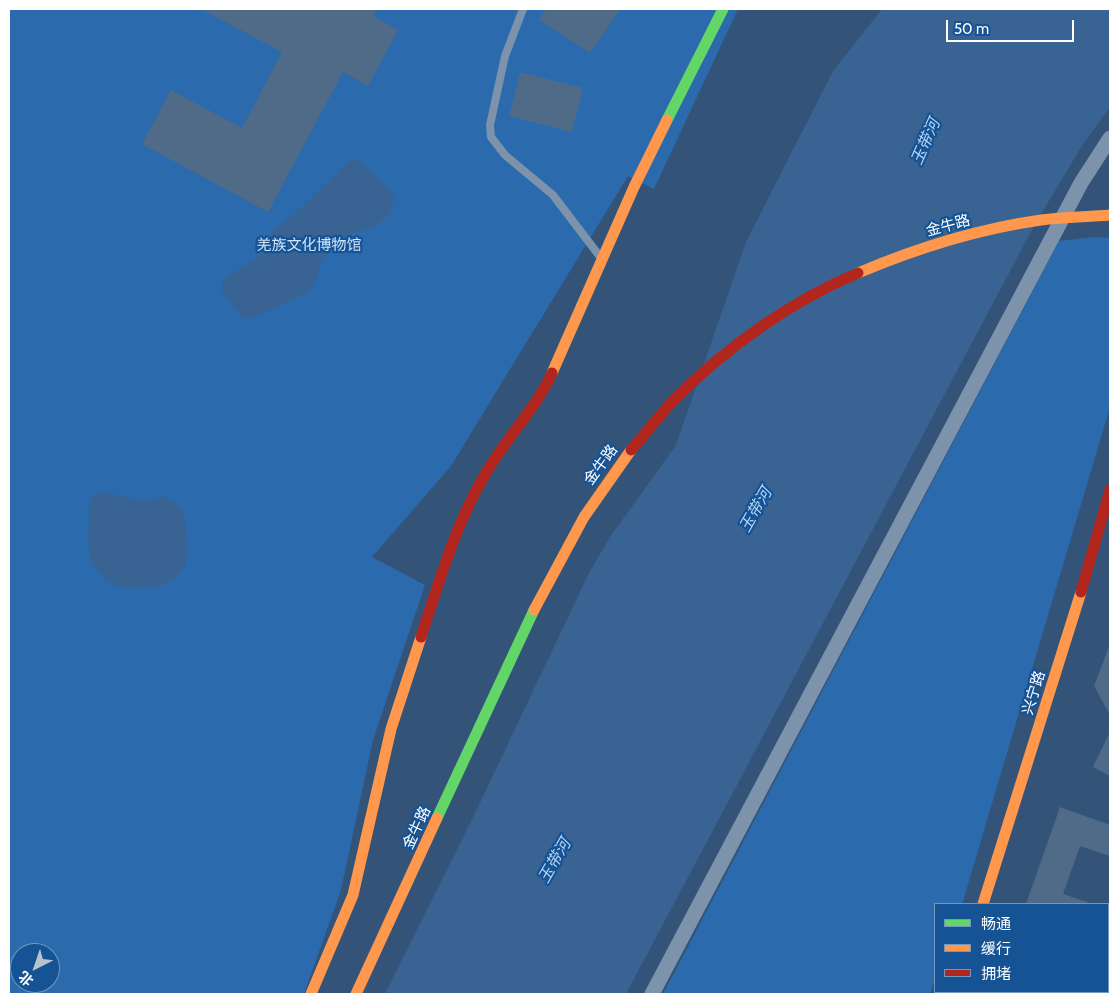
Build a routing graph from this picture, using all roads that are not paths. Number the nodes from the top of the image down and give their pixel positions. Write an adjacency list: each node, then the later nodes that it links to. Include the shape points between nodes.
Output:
1 (523, 9): 5 (lane, via 505,56 490,125 491,136 505,155 553,195)
2 (723, 9): 5 (street, via 634,187)
3 (1110, 138): 10 (street, via 1081,183)
4 (1110, 215): 9 (street, 金牛路, bridge, via 1048,220 964,236 891,259 821,290 760,328 726,354 670,406 631,450 584,517 524,629)
5 (603, 259): 8 (street, via 544,390 483,477 454,537 391,729 353,895)
6 (1110, 490): 7 (street, 兴宁路, via 1071,627)
7 (984, 903)
8 (311, 994)
9 (356, 994)
10 (652, 994)

